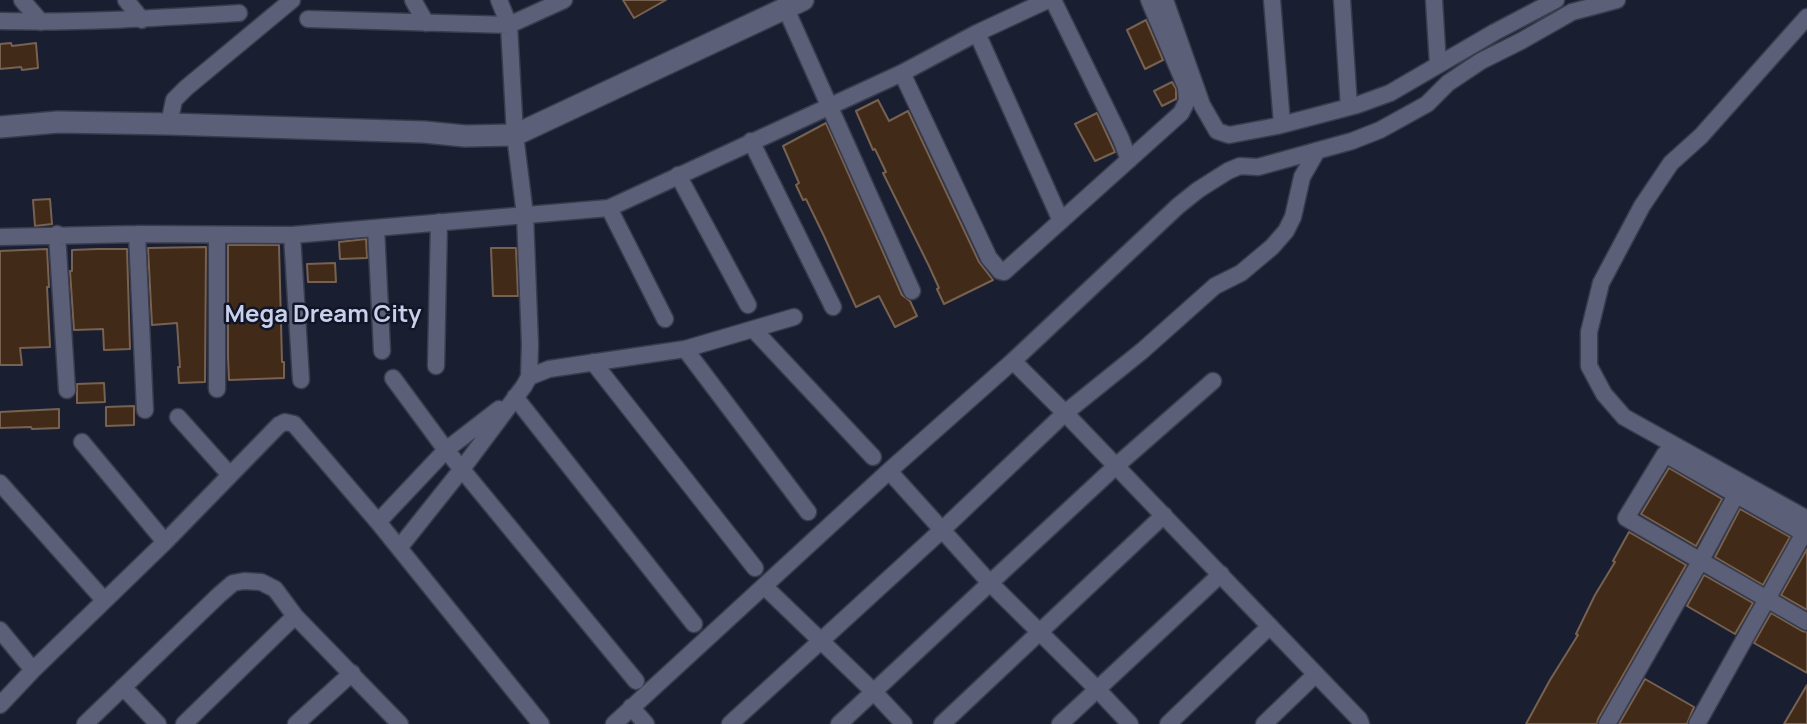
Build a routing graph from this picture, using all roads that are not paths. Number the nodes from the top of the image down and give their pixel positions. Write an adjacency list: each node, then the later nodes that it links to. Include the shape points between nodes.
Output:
1 (22, 0): 21 (street)
2 (126, 0): 19 (street)
3 (228, 0): 19 (street, via 239,13)
4 (292, 0): 29 (street, via 174,100)
5 (414, 0): 22 (street)
6 (499, 0): 23 (street)
7 (564, 0): 23 (street)
8 (1051, 0): 24 (street); 35 (street)
9 (1149, 0): 35 (street, via 1186,87 1186,101 1181,113)
10 (1165, 0): 30 (street, via 1202,105 1217,131 1229,135)
11 (1272, 0): 30 (street)
12 (1342, 0): 28 (street)
13 (1434, 0): 25 (street)
14 (1556, 0): 25 (street)
15 (1617, 0): 34 (street, via 1572,12 1481,61 1427,104 1380,130)
16 (795, 3): 27 (street); 32 (main road)
17 (1807, 17): 80 (street, via 1701,136 1671,163 1601,283 1589,332 1589,366 1624,417)
18 (308, 19): 22 (street)
19 (142, 20): 21 (street)
20 (0, 21): 21 (street)
21 (41, 22)
22 (426, 23): 23 (street)
23 (509, 25): 32 (street)
24 (977, 33): 26 (street); 39 (street)
25 (1438, 65): 28 (street, via 1390,93)
26 (902, 73): 27 (street); 39 (street, via 989,258 1000,271 1008,270)
27 (830, 105): 33 (street); 47 (street)
28 (1349, 107): 30 (street)
29 (169, 124): 31 (main road, via 58,122); 32 (main road)
30 (1282, 124)
31 (0, 127)
32 (515, 135): 38 (street)
33 (751, 141): 36 (street); 49 (street)
34 (1317, 151): 55 (street, via 1221,174 1178,206); 66 (street, via 1302,177 1293,217 1272,247 1241,273 1215,286)
35 (1129, 160): 39 (street)
36 (678, 176): 37 (street); 48 (street)
37 (609, 208): 38 (street); 51 (street)
38 (525, 215): 40 (street); 58 (street)
39 (1061, 221)
40 (439, 222): 41 (street); 57 (street)
41 (376, 228): 45 (street); 54 (street)
42 (57, 234): 43 (street); 46 (street); 63 (street)
43 (137, 234): 44 (street); 65 (street)
44 (217, 235): 45 (street); 62 (street)
45 (292, 235): 60 (street)
46 (0, 237)
47 (912, 291)
48 (748, 305)
49 (833, 307)
50 (794, 317): 52 (street)
51 (665, 319)
52 (753, 329): 53 (street); 70 (street)
53 (685, 349): 56 (street); 77 (street)
54 (382, 351)
55 (1013, 361): 66 (street); 73 (street)
56 (593, 362): 58 (street); 85 (street)
57 (436, 366)
58 (529, 377): 64 (street)
59 (393, 379): 69 (street)
60 (301, 380)
61 (1213, 381): 71 (street)
62 (217, 389)
63 (67, 390)
64 (514, 397): 69 (street); 72 (street); 93 (street)
65 (145, 410)
66 (1065, 413): 71 (street); 81 (street)
67 (178, 417): 74 (street)
68 (82, 442): 82 (street)
69 (446, 450): 72 (street); 79 (street)
70 (873, 457)
71 (1116, 466): 78 (street); 87 (street)
72 (462, 469): 83 (street); 101 (street)
73 (889, 471): 81 (street); 88 (street)
74 (230, 474): 79 (street, via 279,425 290,422); 82 (street)
75 (0, 483): 89 (street)
76 (1736, 495): 80 (street); 84 (street); 84 (street, via 1665,454 1626,518)
77 (808, 512)
78 (1164, 515): 86 (street); 96 (street)
79 (378, 522): 83 (street)
80 (1806, 529): 90 (street)
81 (942, 530): 87 (street); 97 (street)
82 (165, 542): 89 (street)
83 (399, 548): 112 (street)
84 (1701, 561): 90 (street); 124 (street)
85 (755, 568)
86 (1221, 574): 94 (street); 103 (street)
87 (990, 583): 96 (street); 104 (street)
88 (764, 586): 97 (street); 106 (street)
89 (104, 600): 98 (street)
90 (1766, 600): 92 (street); 125 (street)
91 (295, 616): 99 (street); 102 (street, via 275,589 261,582 233,583); 110 (street)
92 (1807, 622)
93 (694, 624)
94 (1270, 626): 100 (street); 121 (street)
95 (0, 630): 98 (street)
96 (1041, 632): 103 (street); 118 (street)
97 (820, 641): 104 (street); 115 (street)
98 (33, 670): 105 (street)
99 (352, 673): 107 (street); 111 (street)
100 (1316, 674): 122 (street); 123 (street)
101 (636, 681)
102 (123, 687): 108 (street); 109 (street)
103 (1097, 689): 119 (street); 120 (street)
104 (874, 692): 116 (street); 117 (street)
105 (0, 705)
106 (631, 707): 113 (street); 114 (street)
107 (398, 723)
108 (85, 724)
109 (158, 724)
110 (184, 724)
111 (296, 724)
112 (541, 724)
113 (614, 724)
114 (646, 724)
115 (730, 724)
116 (839, 724)
117 (904, 724)
118 (942, 724)
119 (1060, 724)
120 (1130, 724)
121 (1168, 724)
122 (1264, 724)
123 (1361, 724)
124 (1607, 724)
125 (1697, 724)

